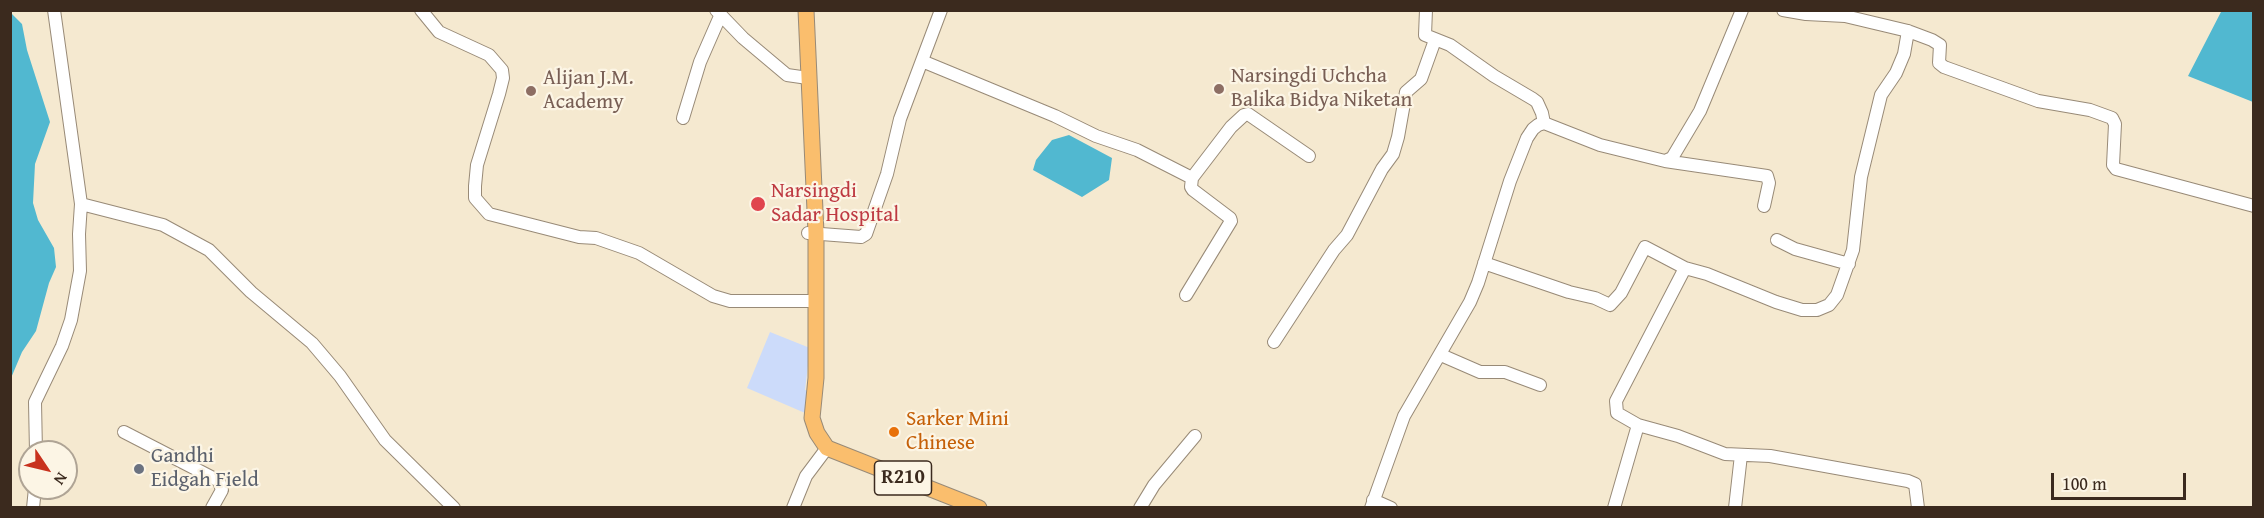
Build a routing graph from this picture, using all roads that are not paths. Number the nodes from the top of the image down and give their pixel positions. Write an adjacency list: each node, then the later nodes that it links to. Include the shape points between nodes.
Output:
1 (54, 10): 19 (street)
2 (421, 10): 28 (street, via 439,32 489,55 502,70 475,186 475,198 489,214 628,249 713,296 730,301)
3 (798, 10): 13 (main road)
4 (806, 10): 13 (main road)
5 (941, 10): 12 (street)
6 (1426, 10): 11 (street, via 1425,35)
7 (1742, 10): 17 (street, via 1693,126 1676,153)
8 (1783, 10): 10 (street, via 1845,16)
9 (718, 12): 13 (street, via 770,63 787,75); 14 (street)
10 (1908, 31): 21 (street, via 1940,45 1940,63 1952,70 2038,101 2112,118 2112,165 2116,169); 25 (street, via 1896,73 1881,95 1861,177)
11 (1435, 40): 15 (street, via 1450,45 1537,102); 29 (street, via 1421,79 1406,92 1393,154 1347,235)
12 (922, 61): 18 (street, via 1137,150); 22 (street, via 900,119 887,174 866,234 861,237)
13 (804, 79): 22 (main road)
14 (684, 118)
15 (1544, 123): 17 (street, via 1600,145); 24 (street, via 1538,124 1527,138)
16 (1309, 156): 18 (street, via 1248,114 1231,128)
17 (1665, 161): 20 (street, via 1767,176)
18 (1192, 178): 27 (street, via 1193,190 1231,221)
19 (81, 204): 35 (street, via 80,271 71,320 34,402); 40 (street, via 163,225 209,250 251,292 312,342 385,440)
20 (1764, 206)
21 (2253, 206)
22 (812, 233): 28 (main road)
23 (1777, 240): 25 (street)
24 (1484, 263): 26 (street, via 1610,305 1621,293 1645,247); 30 (street, via 1470,302)
25 (1849, 264): 26 (street, via 1837,295 1829,305 1817,310 1776,302)
26 (1685, 268): 32 (street, via 1616,401 1617,413)
27 (1186, 295)
28 (812, 302): 36 (main road, via 816,387 812,418)
29 (1274, 342)
30 (1441, 355): 31 (street, via 1480,372 1505,372); 38 (street, via 1404,416)
31 (1540, 386)
32 (1638, 425): 37 (street); 45 (street)
33 (124, 432): 39 (street, via 219,481 222,490)
34 (1195, 436): 43 (street, via 1154,484)
35 (36, 440)
36 (827, 448): 41 (street, via 806,476); 42 (main road, R210)
37 (1741, 455): 46 (street); 47 (street, via 1770,456 1908,481 1915,484)
38 (1372, 504): 44 (street)
39 (212, 507)
40 (454, 507)
41 (793, 507)
42 (979, 507)
43 (1140, 507)
44 (1390, 507)
45 (1614, 507)
46 (1735, 507)
47 (1918, 507)

